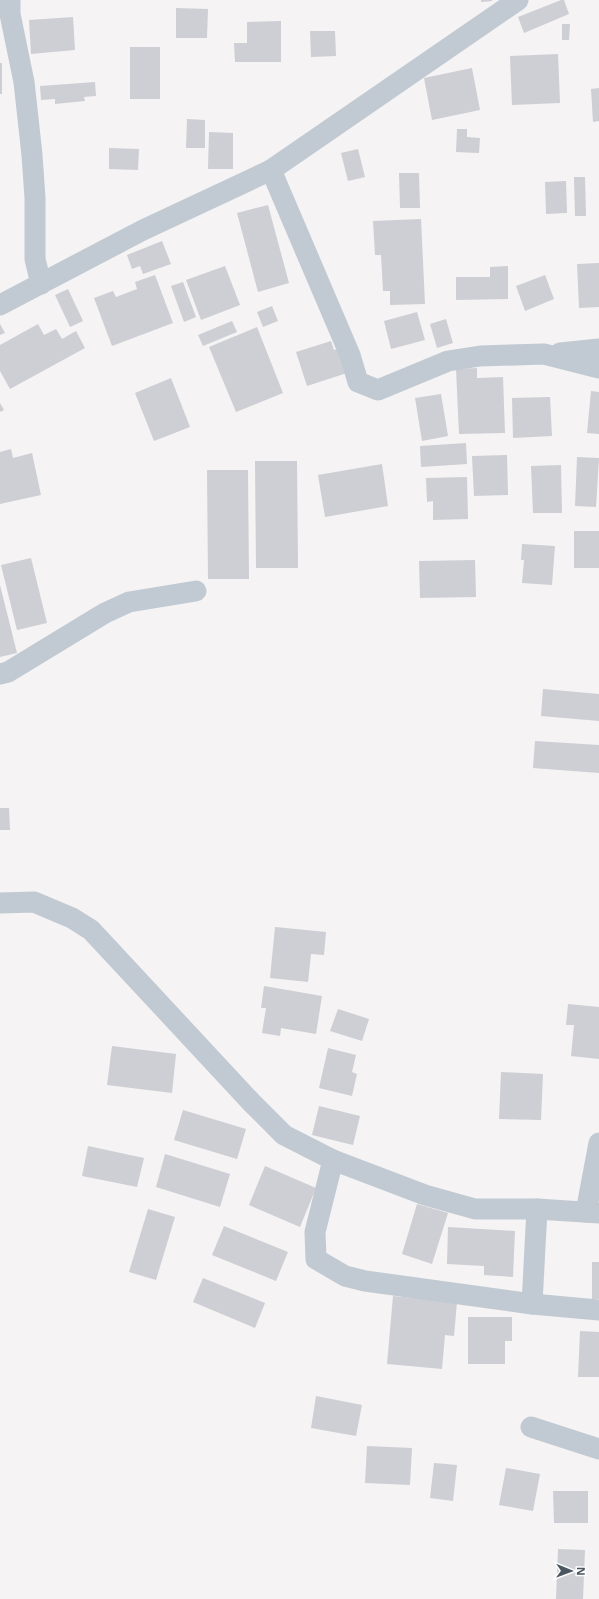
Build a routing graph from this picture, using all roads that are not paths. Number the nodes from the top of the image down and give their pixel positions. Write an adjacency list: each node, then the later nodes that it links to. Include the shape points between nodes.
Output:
1 (10, 0): 4 (street, via 10,14 24,82 32,155 35,198 34,258)
2 (518, 0): 3 (street)
3 (271, 170): 4 (street, via 143,230); 7 (street, via 347,348 358,382 378,390 448,361 480,356)
4 (41, 284): 5 (street)
5 (0, 305)
6 (599, 349): 7 (street)
7 (544, 354): 8 (street)
8 (599, 368)
9 (196, 591): 10 (street, via 129,602 105,613 8,672)
10 (0, 674)
11 (0, 903): 13 (street, via 34,902 72,918 91,930 284,1135)
12 (599, 1143): 15 (street)
13 (333, 1160): 14 (street, via 425,1195 475,1209); 16 (street, via 315,1232 316,1259 345,1276 365,1281)
14 (537, 1209): 15 (street); 16 (street)
15 (592, 1212)
16 (532, 1304): 17 (street)
17 (599, 1310)
18 (530, 1427): 19 (street)
19 (599, 1449)

